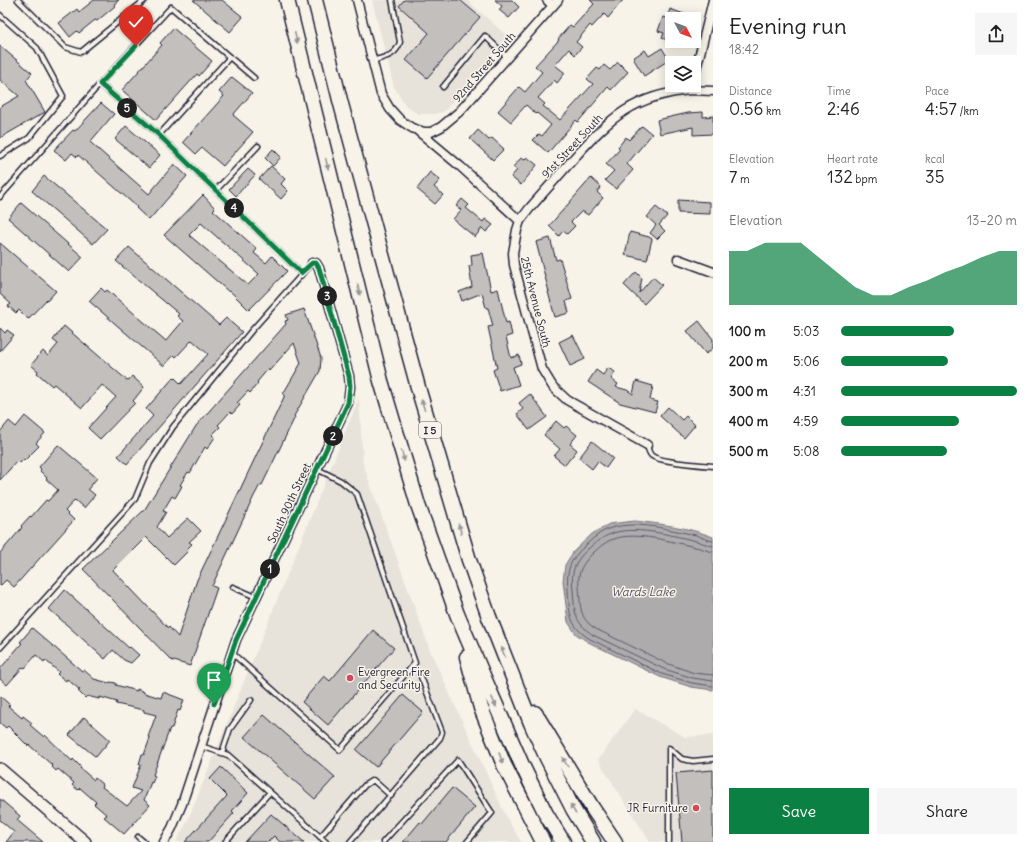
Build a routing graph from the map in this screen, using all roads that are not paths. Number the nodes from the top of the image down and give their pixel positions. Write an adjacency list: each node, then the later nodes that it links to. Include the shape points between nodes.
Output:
1 (18, 0): 2 (lane, via 65,47 81,52)
2 (145, 0)
3 (287, 0): 36 (highway, one-way to 36, via 381,382 418,505)
4 (315, 0): 40 (highway, I 5, one-way to 4, via 489,617 462,538 417,383)
5 (357, 0): 13 (street)
6 (392, 0): 13 (lane, via 399,47 394,53)
7 (712, 0): 10 (street)
8 (553, 2): 12 (street, 92nd Street South)
9 (0, 15): 23 (lane, via 37,48 63,96 29,138)
10 (699, 56)
11 (230, 57): 14 (lane); 15 (lane, via 171,7); 21 (lane)
12 (508, 58): 16 (lane, via 485,36); 20 (street, 92nd Street South, via 450,121 431,132)
13 (372, 61): 20 (street, via 385,102 400,120)
14 (254, 78)
15 (100, 84): 21 (lane); 25 (lane)
16 (443, 87)
17 (701, 89): 18 (street, 91st Street South)
18 (713, 91)
19 (673, 92): 26 (street, 91st Street South, via 634,105 614,117)
20 (417, 131): 26 (street)
21 (159, 135): 24 (lane)
22 (258, 146): 24 (lane)
23 (0, 156)
24 (216, 190): 30 (lane)
25 (0, 197)
26 (520, 221): 31 (street, 25th Avenue South, via 514,241 514,265 546,378 567,400)
27 (678, 259): 29 (street)
28 (312, 263): 30 (lane); 33 (street, South 90th Street, via 316,263 319,268 350,386 348,403)
29 (713, 272)
30 (301, 273): 37 (lane, via 173,427 150,463 135,499)
31 (647, 444): 32 (lane, via 651,455 656,458)
32 (713, 466)
33 (317, 468): 35 (street, South 90th Street); 38 (lane, via 341,481 357,494 415,663 340,750)
34 (233, 588): 35 (lane)
35 (256, 598): 38 (street, South 90th Street)
36 (457, 614): 58 (highway, one-way to 58, via 484,715 504,765); 59 (highway, one-way to 59, via 522,765)
37 (0, 648)
38 (232, 653): 42 (street, South 90th Street)
39 (420, 674): 47 (lane, via 442,732 440,738)
40 (515, 679): 60 (highway, I 5, one-way to 40, via 547,758); 61 (highway, one-way to 40)
41 (251, 700): 43 (lane, via 230,729)
42 (200, 745): 43 (lane); 52 (street, South 90th Street, via 179,811)
43 (222, 753): 46 (lane, via 228,755)
44 (713, 759): 62 (lane, via 682,759 669,748)
45 (0, 769): 50 (main road)
46 (270, 792): 49 (lane); 53 (lane)
47 (391, 796): 49 (lane, via 373,780 365,785); 55 (lane)
48 (138, 836): 51 (lane)
49 (320, 837): 54 (lane)
50 (85, 842)
51 (144, 842)
52 (164, 842)
53 (225, 842)
54 (326, 842)
55 (350, 842)
56 (382, 842): 57 (lane, via 458,760 492,813)
57 (468, 842)
58 (543, 842)
59 (563, 842)
60 (593, 842)
61 (615, 842)
62 (669, 842)

